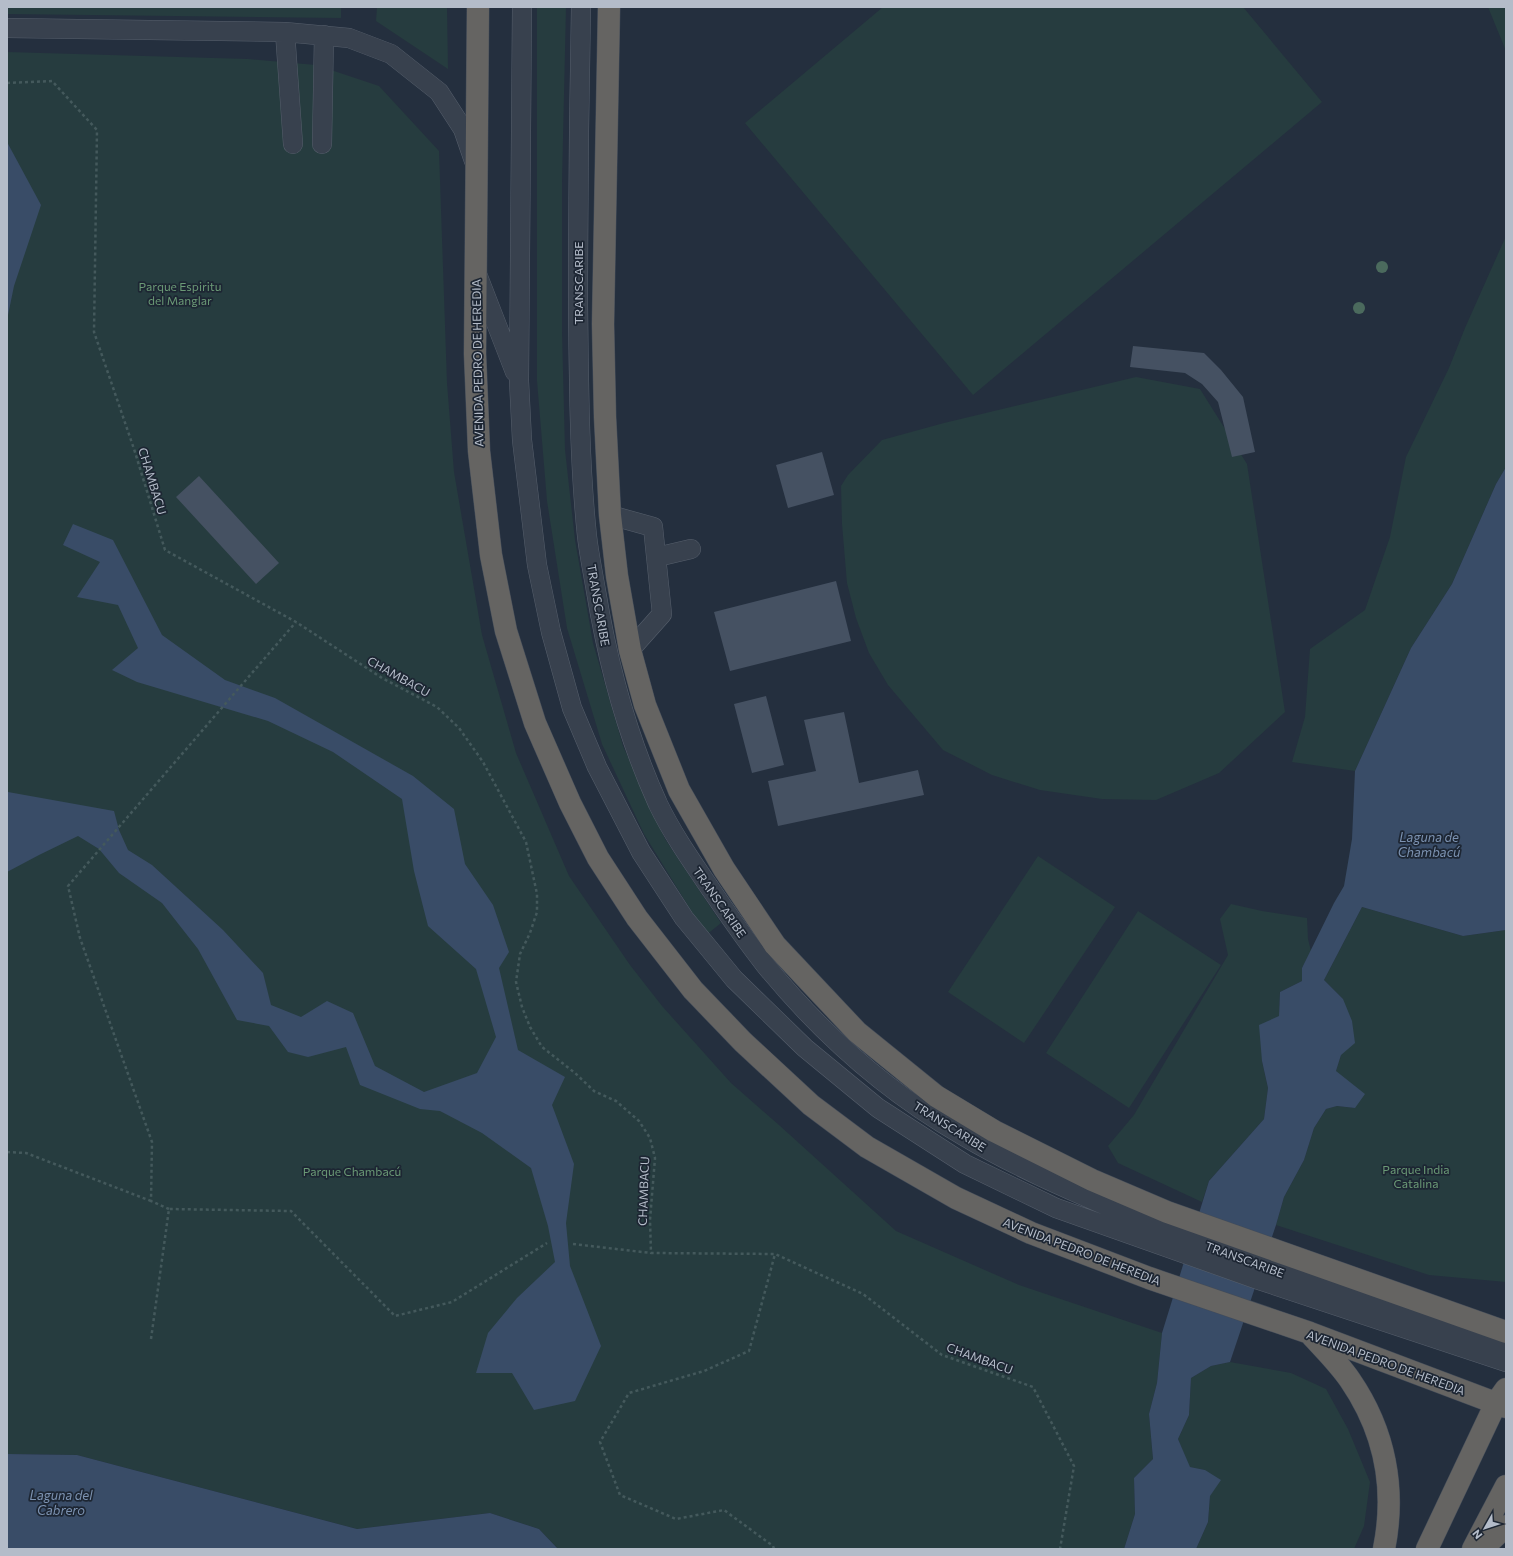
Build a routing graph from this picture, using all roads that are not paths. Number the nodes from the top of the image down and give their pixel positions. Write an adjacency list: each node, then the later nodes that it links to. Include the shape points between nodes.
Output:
1 (478, 7): 10 (highway, AVENIDA PEDRO DE HEREDIA)
2 (522, 7): 12 (lane, TRANSCARIBE)
3 (581, 7): 17 (lane, TRANSCARIBE, via 578,199 579,422 587,538 606,647 631,738 660,807 688,857 766,965 807,1012 876,1076 960,1134 1018,1165)
4 (609, 7): 13 (highway, via 603,324 604,418)
5 (7, 28): 6 (lane)
6 (285, 32): 7 (lane); 8 (lane)
7 (324, 36): 9 (lane); 10 (lane, via 349,38 391,54 439,92 463,129)
8 (293, 144)
9 (322, 144)
10 (476, 167): 11 (highway, AVENIDA PEDRO DE HEREDIA)
11 (476, 271): 12 (lane, TRANSCARIBE); 20 (highway, AVENIDA PEDRO DE HEREDIA, via 475,354 479,451 491,555 506,631 535,723 570,803 598,858 637,918 693,990 743,1042 810,1105 867,1147 956,1198 1024,1230 1148,1278)
12 (519, 382): 17 (lane, TRANSCARIBE, via 522,440 537,565 551,632 572,708 597,767 641,852 684,918 734,979 805,1048 878,1108 965,1164 1056,1208)
13 (610, 515): 15 (lane, via 653,527); 16 (highway, via 617,576)
14 (691, 549): 15 (lane)
15 (657, 557): 16 (lane, via 662,614)
16 (630, 650): 17 (highway, via 645,705 680,790 724,869 775,945 857,1032 936,1096 994,1131 1092,1180)
17 (1163, 1229): 18 (highway); 18 (lane, TRANSCARIBE)
18 (1264, 1265): 19 (highway); 21 (lane, TRANSCARIBE); 22 (lane, TRANSCARIBE)
19 (1506, 1332)
20 (1310, 1333): 23 (highway, AVENIDA PEDRO DE HEREDIA); 26 (highway, via 1349,1378 1368,1410 1378,1435 1389,1483 1388,1528)
21 (1506, 1347)
22 (1506, 1362)
23 (1503, 1400): 27 (highway)
24 (1506, 1486): 28 (highway)
25 (1506, 1526): 29 (highway)
26 (1384, 1549)
27 (1428, 1549)
28 (1473, 1549)
29 (1482, 1549)

